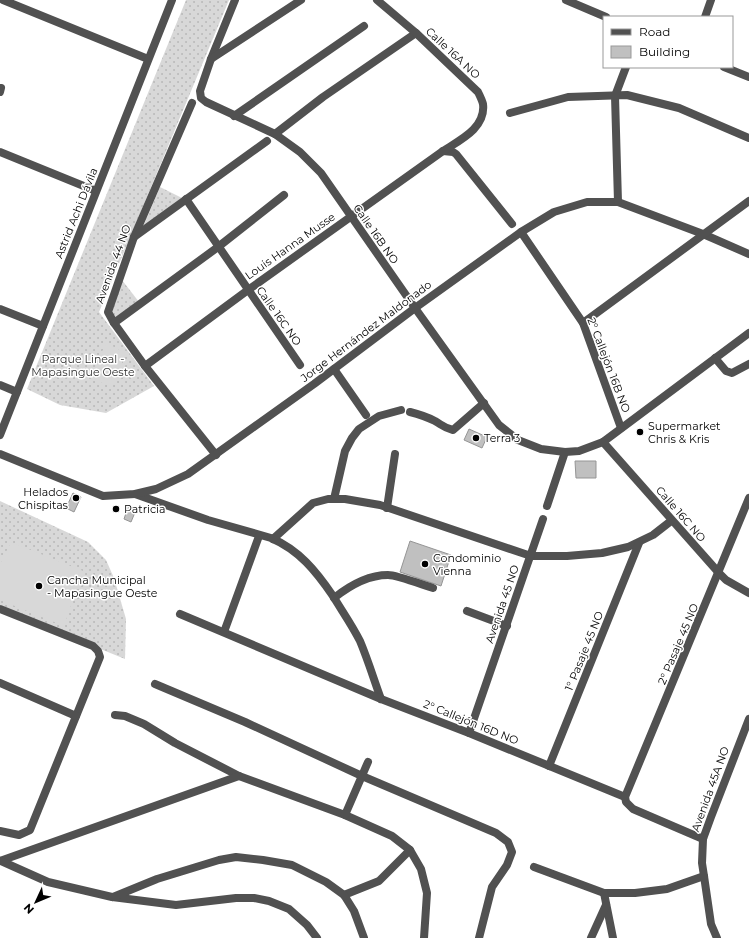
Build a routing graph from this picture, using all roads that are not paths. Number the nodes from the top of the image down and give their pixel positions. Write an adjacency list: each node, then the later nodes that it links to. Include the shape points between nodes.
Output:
1 (3, 0): 12 (street)
2 (172, 0): 12 (street, Astrid Achi Dávila)
3 (235, 0): 13 (street)
4 (301, 0): 13 (street)
5 (377, 0): 11 (street, Calle 16A NO)
6 (566, 0): 8 (street)
7 (711, 0): 9 (street)
8 (604, 16)
9 (705, 16)
10 (364, 26): 20 (street)
11 (416, 33): 21 (street); 22 (street, Calle 16A NO, via 478,92 482,104 482,119)
12 (148, 59): 27 (street, Astrid Achi Dávila)
13 (210, 59): 20 (street, Calle 16B NO, via 200,95 206,102)
14 (626, 68): 17 (street)
15 (726, 68): 16 (street)
16 (749, 77)
17 (615, 96): 19 (street, via 568,97); 23 (street, via 627,95 679,108); 31 (street)
18 (192, 103): 36 (street, Avenida 44 NO)
19 (510, 113)
20 (234, 116): 21 (street, Calle 16B NO)
21 (275, 134): 32 (street, Calle 16B NO, via 300,152 321,173)
22 (469, 134): 25 (street, Louis Hanna Musse)
23 (749, 138)
24 (266, 141): 29 (street)
25 (443, 151): 32 (street, Louis Hanna Musse); 33 (street, via 456,154)
26 (0, 152): 27 (street)
27 (96, 191): 44 (street, Astrid Achi Dávila)
28 (284, 195): 37 (street)
29 (186, 199): 36 (street); 37 (street, Calle 16C NO)
30 (749, 201): 35 (street)
31 (618, 202): 34 (street, Jorge Hernández Maldonado, via 587,202 554,212); 35 (street, Jorge Hernández Maldonado)
32 (351, 217): 39 (street, Louis Hanna Musse); 40 (street, Calle 16B NO)
33 (512, 224)
34 (521, 232): 40 (street, Jorge Hernández Maldonado); 43 (street, 2° Callejón 16B NO)
35 (703, 234): 38 (street, Jorge Hernández Maldonado); 43 (street)
36 (134, 237): 42 (street, Avenida 44 NO, via 108,312)
37 (218, 247): 39 (street, Calle 16C NO); 42 (street)
38 (749, 254)
39 (248, 290): 48 (street, Calle 16C NO); 49 (street, Louis Hanna Musse)
40 (415, 308): 50 (street, Jorge Hernández Maldonado); 53 (street, Calle 16B NO)
41 (0, 309): 44 (street)
42 (114, 323): 49 (street, Avenida 44 NO)
43 (583, 323): 57 (street, 2° Callejón 16B NO)
44 (43, 326): 52 (street, Astrid Achi Dávila)
45 (749, 332): 46 (street, Calle 16B NO)
46 (715, 358): 47 (street, via 726,371 732,373); 57 (street, Calle 16B NO)
47 (749, 364)
48 (300, 365)
49 (145, 366): 63 (street, Avenida 44 NO)
50 (334, 369): 56 (street); 63 (street, Jorge Hernández Maldonado)
51 (0, 385): 52 (street)
52 (17, 392): 58 (street, Astrid Achi Dávila)
53 (484, 403): 55 (street, via 452,430); 60 (street, Calle 16B NO, via 499,425 518,440 541,449)
54 (401, 410): 66 (street, via 379,416 359,429 345,451)
55 (410, 412)
56 (366, 415)
57 (621, 428): 59 (street, Calle 16B NO)
58 (0, 435)
59 (603, 442): 60 (street, Calle 16B NO); 70 (street, Calle 16C NO)
60 (565, 452): 67 (street)
61 (0, 454): 64 (street, Jorge Hernández Maldonado, via 104,496)
62 (395, 454): 68 (street)
63 (216, 455): 64 (street, Jorge Hernández Maldonado, via 188,474 156,489)
64 (135, 494): 71 (street)
65 (749, 498): 75 (street, 2° Pasaje 45 NO)
66 (334, 499): 68 (street); 72 (street, via 313,503)
67 (547, 506)
68 (388, 508): 74 (street)
69 (543, 519): 74 (street)
70 (672, 521): 73 (street, Avenida 45 NO); 75 (street, Calle 16C NO)
71 (259, 536): 72 (street); 83 (street)
72 (273, 539): 78 (street, via 308,562)
73 (638, 543): 74 (street, Avenida 45 NO, via 602,552 567,556); 92 (street, 1° Pasaje 45 NO)
74 (531, 556): 82 (street, Avenida 45 NO)
75 (719, 573): 77 (street, Calle 16C NO); 95 (street, 2° Pasaje 45 NO)
76 (433, 588): 78 (street, via 389,575 358,582)
77 (749, 593)
78 (334, 598): 86 (street, via 360,641)
79 (0, 608): 88 (street, via 93,646 98,651 100,657)
80 (467, 611): 82 (street)
81 (180, 614): 83 (street, 2° Callejón 16D NO)
82 (507, 626): 90 (street, Avenida 45 NO)
83 (224, 632): 86 (street, 2° Callejón 16D NO)
84 (0, 683): 88 (street)
85 (155, 684): 94 (street, via 246,722)
86 (381, 699): 90 (street, 2° Callejón 16D NO)
87 (115, 715): 93 (street, via 125,716 144,724)
88 (76, 716): 97 (street, via 30,830 19,835)
89 (749, 719): 98 (street, Avenida 45A NO, via 710,817)
90 (469, 733): 92 (street, 2° Callejón 16D NO)
91 (368, 762): 94 (street)
92 (549, 766): 95 (street, 2° Callejón 16D NO)
93 (239, 776): 96 (street); 100 (street)
94 (362, 776): 96 (street); 110 (street, via 496,833 508,842 512,852 492,887)
95 (625, 797): 98 (street, 2° Callejón 16D NO, via 633,809)
96 (345, 815): 99 (street, via 392,836)
97 (0, 831)
98 (704, 839): 102 (street, Avenida 45A NO)
99 (410, 850): 104 (street, via 379,881); 109 (street, via 421,869 427,893)
100 (0, 861): 105 (street, via 48,882)
101 (534, 867): 103 (street)
102 (704, 876): 103 (street, via 667,889); 113 (street, Avenida 45A NO, via 711,924)
103 (604, 893): 106 (street)
104 (344, 895): 105 (street, via 326,882 292,865 236,857 157,880); 108 (street, via 354,911)
105 (112, 897): 107 (street, via 176,905 254,898 269,901 289,910 307,925)
106 (606, 905): 111 (street); 112 (street)
107 (317, 938)
108 (364, 938)
109 (424, 938)
110 (479, 938)
111 (590, 938)
112 (613, 938)
113 (717, 938)

